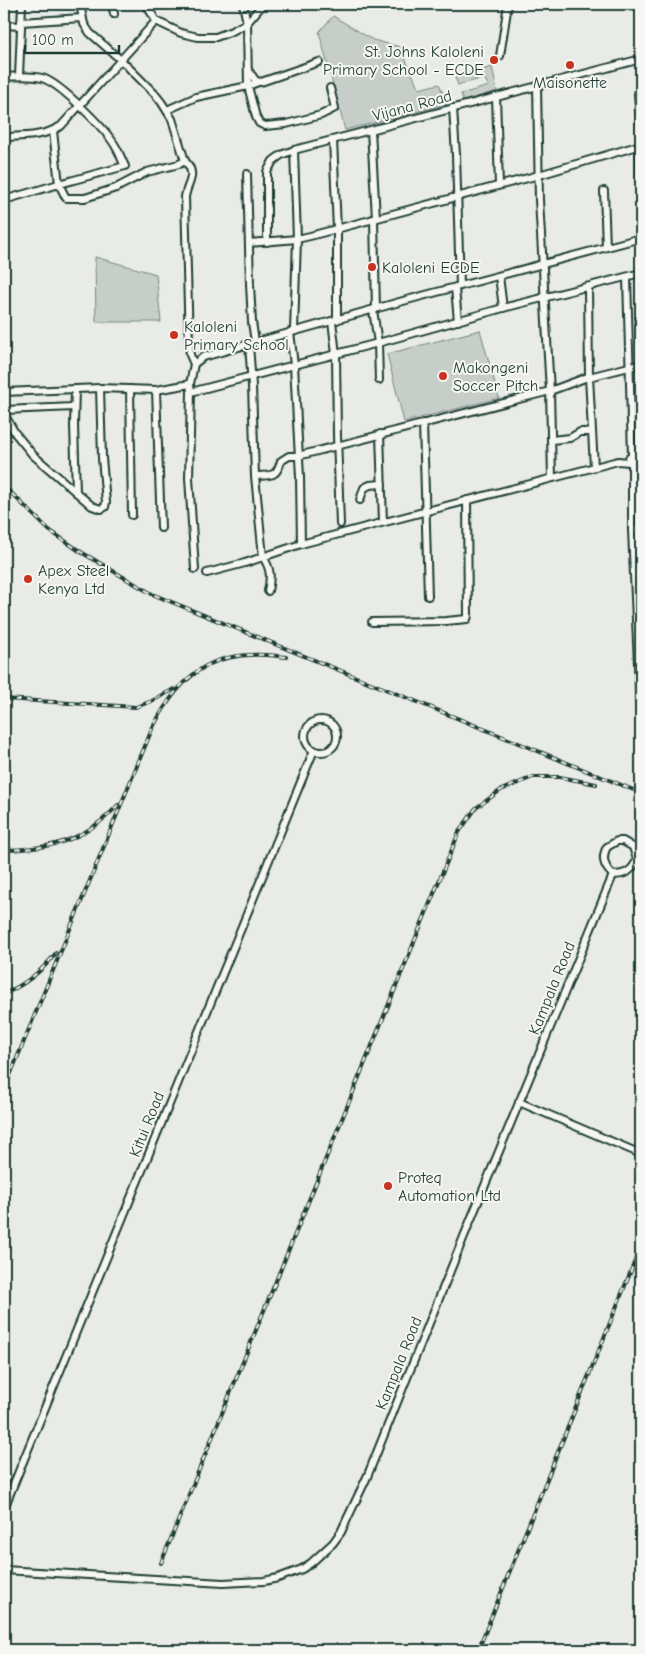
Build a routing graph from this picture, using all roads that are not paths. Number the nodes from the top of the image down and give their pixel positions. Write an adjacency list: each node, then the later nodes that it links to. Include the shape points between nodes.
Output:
1 (22, 4): 12 (street)
2 (80, 4): 9 (street)
3 (112, 4): 8 (street)
4 (146, 4): 10 (street)
5 (243, 4): 11 (street)
6 (263, 4): 11 (street)
7 (508, 4): 14 (street)
8 (114, 14)
9 (82, 18): 12 (street); 16 (street, via 90,33)
10 (156, 21): 11 (street, via 198,37 216,37); 16 (street)
11 (247, 23): 18 (street)
12 (21, 24): 13 (street); 20 (street)
13 (4, 25)
14 (500, 56)
15 (641, 59): 24 (street, Vijana Road)
16 (121, 60): 27 (street); 29 (street)
17 (319, 62): 22 (street)
18 (248, 70): 22 (street); 23 (street)
19 (4, 76): 20 (street)
20 (19, 76): 27 (street, via 44,78)
21 (641, 78): 30 (street, via 638,94)
22 (258, 82): 23 (street)
23 (248, 86): 25 (street, via 257,120 265,126 321,116 334,110); 29 (street, via 196,97)
24 (537, 86): 26 (street, Vijana Road); 40 (street)
25 (330, 88)
26 (496, 97): 28 (street, Vijana Road); 42 (street)
27 (79, 105): 32 (street); 41 (street, via 111,140 125,166)
28 (453, 108): 31 (street, Vijana Road); 45 (street)
29 (167, 110): 38 (street)
30 (641, 127)
31 (371, 130): 35 (street, Vijana Road); 47 (street)
32 (53, 131): 34 (street); 41 (street)
33 (641, 133): 36 (street)
34 (4, 137)
35 (334, 140): 37 (street, Vijana Road); 48 (street)
36 (640, 145): 40 (street); 44 (street)
37 (294, 150): 50 (street); 51 (street, Vijana Road, via 273,161 266,172)
38 (185, 161): 41 (street, via 146,172 116,188 85,198 66,198); 69 (street, via 191,170 185,197 189,344)
39 (247, 174): 52 (street)
40 (538, 175): 42 (street); 54 (street)
41 (59, 184): 46 (street)
42 (499, 185): 45 (street)
43 (604, 191): 53 (street)
44 (641, 194)
45 (457, 197): 47 (street); 58 (street)
46 (4, 200)
47 (375, 218): 48 (street); 62 (street)
48 (338, 229): 50 (street); 63 (street)
49 (641, 238): 53 (street)
50 (297, 239): 51 (street); 65 (street)
51 (267, 242): 52 (street)
52 (249, 243): 66 (street)
53 (606, 248): 54 (street)
54 (542, 264): 56 (street); 60 (street)
55 (641, 274): 57 (street)
56 (499, 276): 58 (street); 61 (street)
57 (627, 278): 59 (street); 72 (street)
58 (457, 287): 62 (street); 64 (street)
59 (588, 287): 60 (street); 74 (street)
60 (545, 298): 61 (street); 81 (street)
61 (503, 308): 64 (street)
62 (375, 309): 63 (street); 67 (street)
63 (334, 320): 65 (street); 68 (street)
64 (458, 321): 67 (street)
65 (292, 332): 66 (street); 71 (street)
66 (252, 343): 69 (street, via 203,357); 73 (street)
67 (378, 343): 68 (street); 75 (street)
68 (336, 354): 71 (street); 90 (street)
69 (194, 364): 76 (street)
70 (641, 364): 72 (street)
71 (294, 365): 73 (street); 92 (street)
72 (629, 368): 74 (street); 93 (street)
73 (252, 375): 83 (street); 96 (street)
74 (590, 377): 81 (street); 87 (street)
75 (379, 380)
76 (190, 384): 80 (street); 83 (street)
77 (100, 388): 78 (street); 79 (street); 99 (street, via 105,507 101,510 95,508)
78 (130, 389): 80 (street); 103 (street)
79 (75, 390): 82 (street); 84 (street)
80 (156, 390): 106 (street)
81 (550, 390): 86 (street); 89 (street)
82 (4, 392)
83 (191, 392): 111 (street, via 189,478)
84 (74, 407): 85 (street); 99 (street)
85 (4, 412): 99 (street, via 32,455)
86 (423, 423): 88 (street); 102 (street)
87 (592, 432): 89 (street); 95 (street)
88 (380, 434): 90 (street); 98 (street)
89 (551, 440): 97 (street)
90 (338, 444): 92 (street); 105 (street)
91 (641, 454): 93 (street)
92 (298, 456): 96 (street, via 283,459 274,475); 109 (street)
93 (632, 460): 94 (street); 95 (street); 107 (street)
94 (641, 463)
95 (594, 468): 97 (street)
96 (255, 476): 110 (street)
97 (552, 478): 101 (street)
98 (382, 484): 100 (street, via 366,486); 104 (street)
99 (76, 492)
100 (360, 500)
101 (466, 500): 102 (street); 116 (street, via 468,618)
102 (426, 511): 104 (street); 114 (street)
103 (132, 515)
104 (383, 522): 109 (street)
105 (340, 524)
106 (161, 528)
107 (632, 530): 108 (street); 115 (street)
108 (641, 530)
109 (301, 544): 110 (street)
110 (263, 557): 112 (street); 113 (street, via 271,578)
111 (195, 568)
112 (206, 573)
113 (268, 591)
114 (428, 596)
115 (639, 599): 117 (street)
116 (372, 622)
117 (640, 667): 118 (street)
118 (641, 732)
119 (314, 750): 119 (street, via 328,750 336,740 334,728 326,721 313,722 306,730 307,743); 123 (street, Kitui Road)
120 (613, 875): 120 (street, via 605,865 604,853 611,843 623,841 634,847 637,859 632,870); 121 (street, Kampala Road)
121 (519, 1102): 122 (street); 124 (street, Kampala Road, via 367,1477 341,1532 321,1555 291,1574 264,1581 223,1583)
122 (641, 1154)
123 (4, 1508)
124 (4, 1570)

